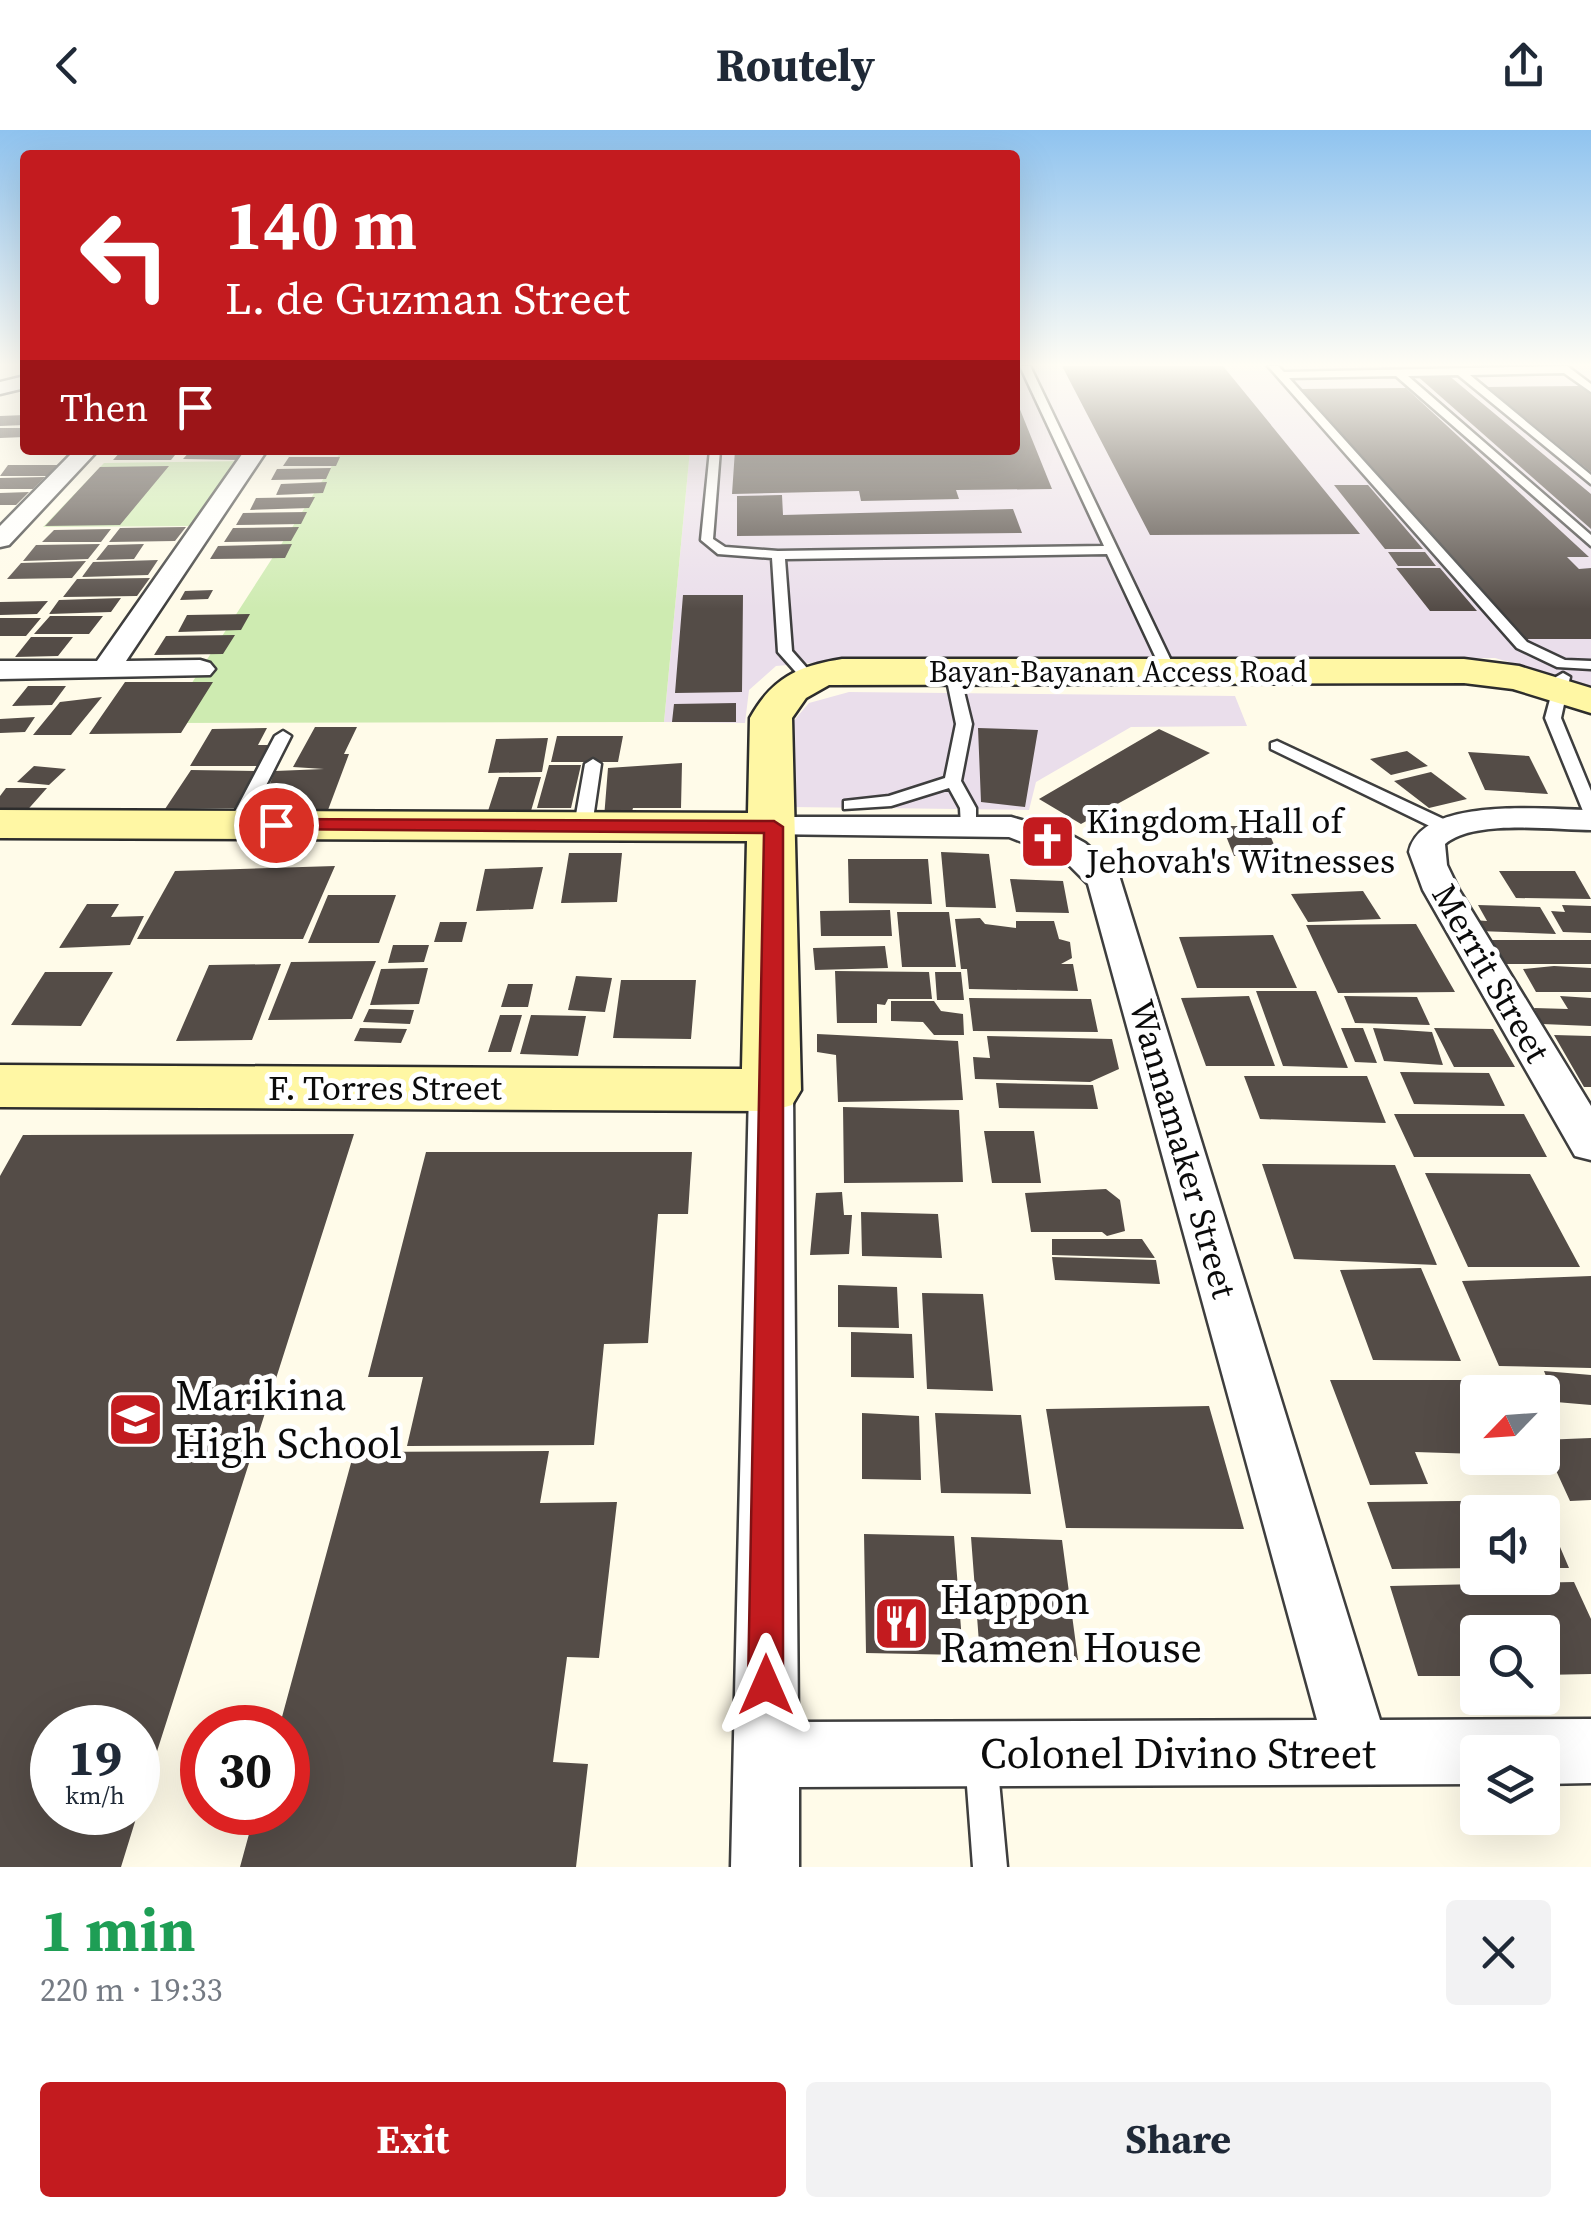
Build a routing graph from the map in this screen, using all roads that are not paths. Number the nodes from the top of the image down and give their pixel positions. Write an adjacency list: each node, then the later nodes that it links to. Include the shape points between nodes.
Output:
1 (1064, 447): 11 (lane)
2 (1346, 447): 20 (lane, via 1522,644)
3 (1483, 447): 10 (lane)
4 (1551, 447): 8 (lane)
5 (82, 455): 9 (street)
6 (253, 455): 14 (street)
7 (715, 455): 12 (lane, via 707,540 722,551)
8 (1591, 481)
9 (0, 540)
10 (1591, 542)
11 (1111, 550): 12 (lane); 18 (lane)
12 (778, 555): 19 (lane, via 785,652)
13 (1591, 665): 20 (lane)
14 (106, 669): 15 (street); 16 (street)
15 (200, 669)
16 (0, 670)
17 (952, 671): 18 (street, Bayan-Bayanan Access Road); 19 (street, Bayan-Bayanan Access Road); 24 (lane, via 964,724)
18 (1169, 671): 20 (street, Bayan-Bayanan Access Road, via 1464,671)
19 (807, 676): 31 (street, via 771,718)
20 (1570, 685): 26 (lane, via 1553,718)
21 (283, 736): 29 (lane)
22 (1276, 746): 33 (lane)
23 (594, 764): 30 (lane)
24 (954, 781): 25 (lane, via 906,798); 32 (lane)
25 (850, 805)
26 (1591, 811)
27 (1591, 820): 33 (street, Merrit Street)
28 (0, 824): 29 (street)
29 (238, 825): 30 (street)
30 (583, 826): 31 (street)
31 (774, 827): 32 (street, Wannamaker Street); 35 (street)
32 (970, 827): 38 (street, Wannamaker Street, via 1011,827 1055,840 1105,880)
33 (1446, 827): 36 (street, Merrit Street, via 1430,838 1428,865)
34 (0, 1086): 35 (street, F. Torres Street)
35 (771, 1090): 40 (street)
36 (1591, 1144)
37 (1591, 1751): 38 (street, Colonel Divino Street)
38 (1358, 1753): 39 (street, Colonel Divino Street)
39 (980, 1754): 40 (street, Colonel Divino Street); 42 (lane)
40 (765, 1756): 41 (street)
41 (766, 1867)
42 (990, 1867)

